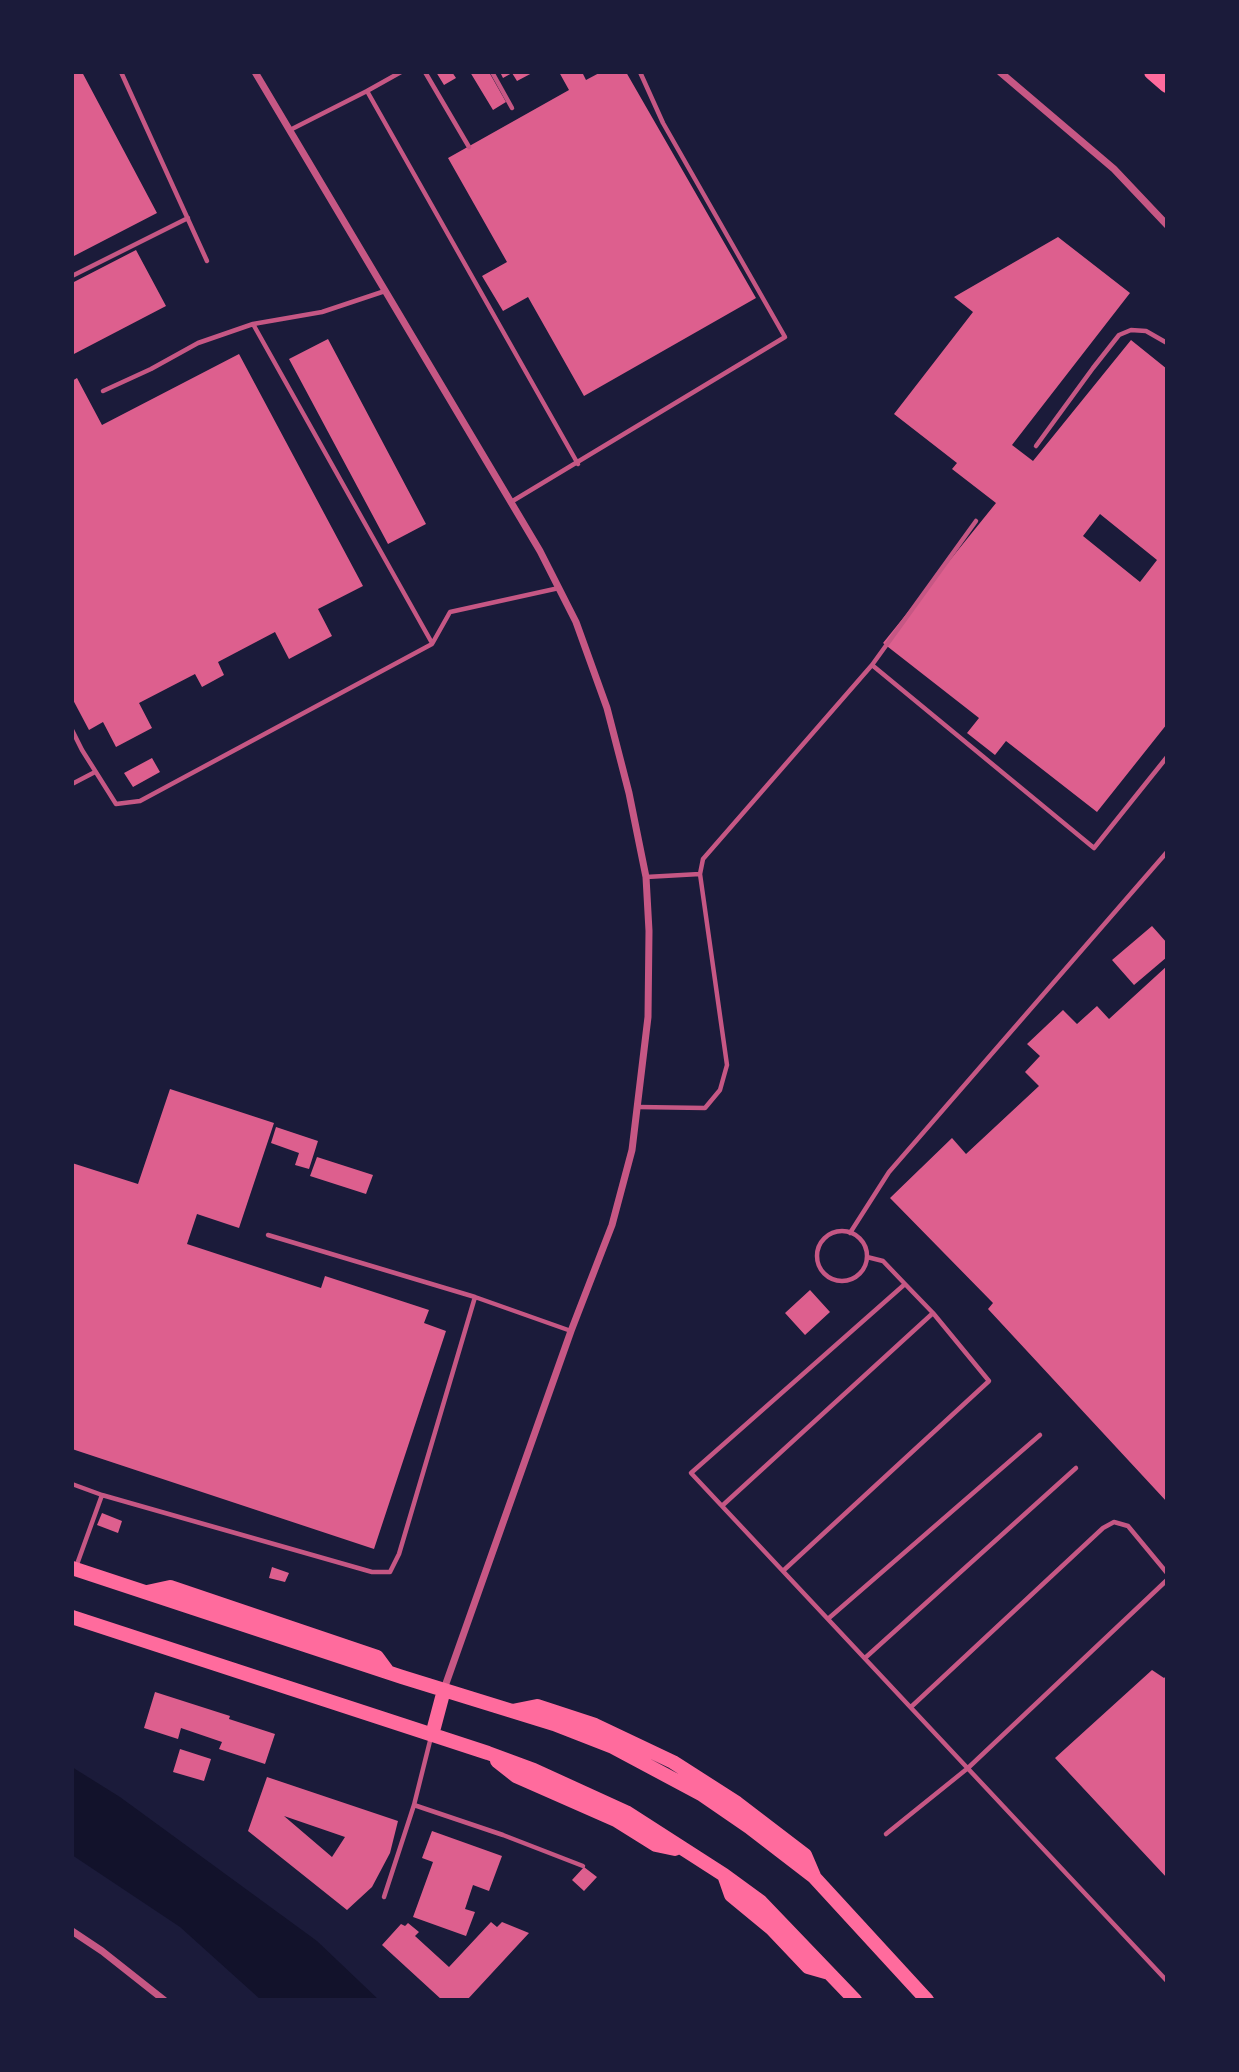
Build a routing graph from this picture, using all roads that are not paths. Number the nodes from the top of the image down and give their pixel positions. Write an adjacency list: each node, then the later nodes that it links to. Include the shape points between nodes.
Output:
1 (121, 72): 14 (lane)
2 (256, 72): 12 (street)
3 (401, 72): 10 (lane)
4 (425, 72): 13 (lane)
5 (492, 72): 11 (lane)
6 (640, 72): 23 (lane, via 663,122 785,337)
7 (1000, 72): 15 (street, via 1114,169)
8 (1152, 72): 9 (highway)
9 (1167, 85)
10 (367, 91): 12 (lane); 23 (lane)
11 (512, 108)
12 (290, 130): 18 (street)
13 (469, 147)
14 (188, 218): 16 (lane); 17 (lane)
15 (1167, 225)
16 (207, 261)
17 (72, 276)
18 (386, 291): 19 (lane, via 322,312); 24 (street)
19 (254, 324): 21 (lane, via 198,343); 27 (lane)
20 (1167, 343): 22 (lane, via 1146,331 1119,335)
21 (103, 391)
22 (1037, 446)
23 (578, 464): 24 (lane)
24 (511, 502): 26 (street)
25 (975, 521): 28 (lane)
26 (559, 588): 27 (lane, via 450,612); 35 (street, via 607,708)
27 (432, 644): 31 (lane, via 140,802 116,804)
28 (872, 665): 30 (lane, via 1094,848); 34 (lane, via 703,859)
29 (72, 730): 31 (lane)
30 (1167, 757)
31 (95, 772): 32 (lane)
32 (72, 784)
33 (1167, 852): 37 (lane, via 889,1172)
34 (700, 874): 35 (lane); 36 (lane, via 727,1065 720,1090 705,1108)
35 (646, 877): 36 (street, via 648,1017)
36 (638, 1107): 43 (street, via 612,1225)
37 (850, 1233): 39 (lane, via 863,1242); 39 (lane, via 835,1232 822,1241 817,1255 821,1270 833,1280 849,1280 862,1272)
38 (268, 1235): 41 (lane)
39 (867, 1257): 40 (lane, via 883,1262)
40 (905, 1284): 42 (lane); 48 (lane, via 691,1473)
41 (475, 1297): 43 (lane); 47 (lane, via 390,1572 372,1573)
42 (933, 1313): 48 (lane); 49 (lane, via 989,1381)
43 (571, 1331): 56 (street)
44 (1041, 1435): 54 (lane)
45 (1076, 1468): 55 (lane)
46 (72, 1483): 47 (lane)
47 (102, 1495): 50 (lane)
48 (723, 1505): 49 (lane)
49 (784, 1570): 54 (lane)
50 (73, 1573): 56 (main road)
51 (1167, 1573): 57 (lane, via 1128,1526 1114,1522)
52 (1167, 1580): 59 (lane)
53 (72, 1617): 58 (main road)
54 (828, 1618): 55 (lane)
55 (865, 1658): 57 (lane)
56 (444, 1690): 58 (main road); 68 (main road, via 613,1747 701,1794 814,1877)
57 (911, 1707): 59 (lane)
58 (432, 1735): 60 (lane); 67 (main road, via 534,1770 626,1812 761,1902)
59 (968, 1768): 61 (lane); 65 (lane)
60 (414, 1804): 62 (lane); 63 (lane)
61 (886, 1834)
62 (583, 1866)
63 (384, 1897)
64 (73, 1933): 66 (street)
65 (1167, 1982)
66 (164, 2000)
67 (855, 2000)
68 (927, 2000)

